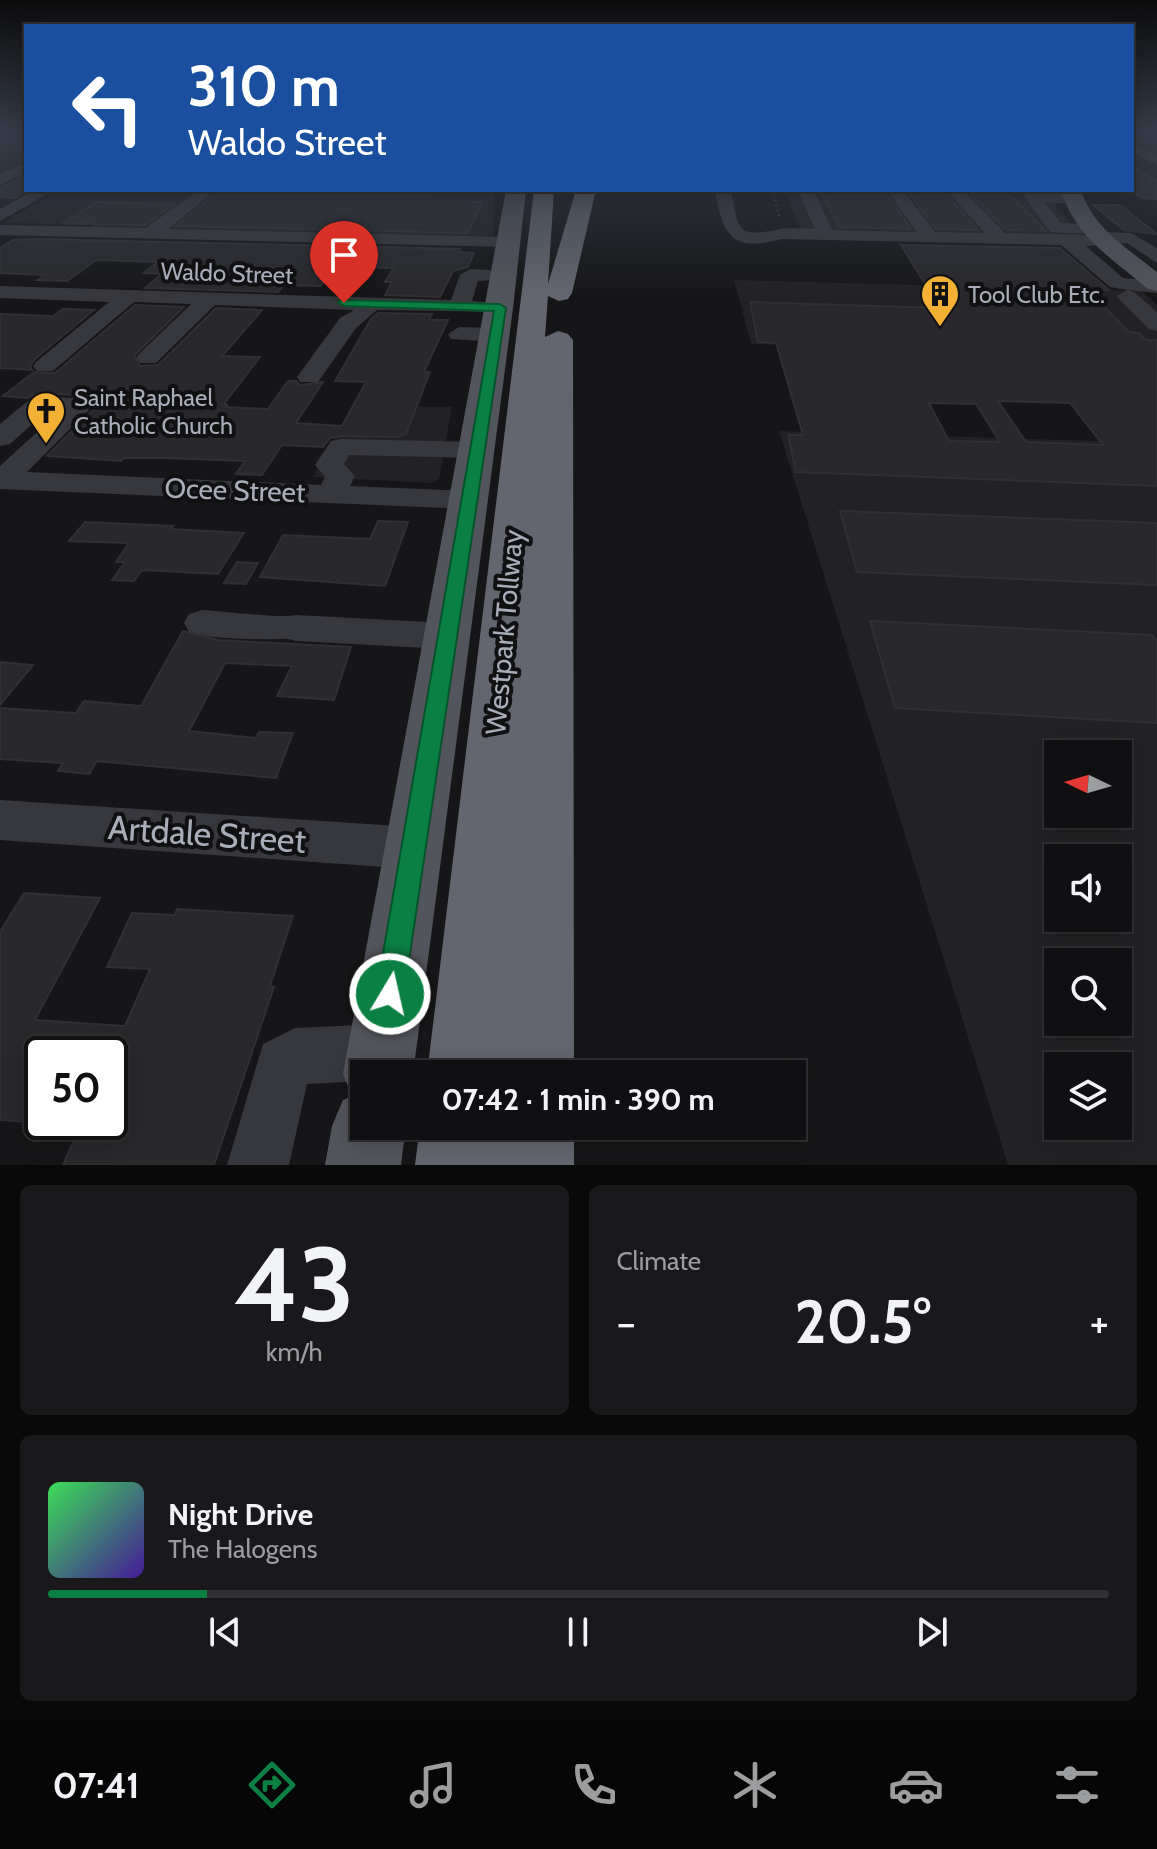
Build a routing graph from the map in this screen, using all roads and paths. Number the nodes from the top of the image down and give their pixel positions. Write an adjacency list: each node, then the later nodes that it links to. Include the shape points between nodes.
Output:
1 (43, 192): 13 (street)
2 (205, 192): 17 (street)
3 (515, 192): 29 (main road)
4 (544, 192): 50 (highway, Westpark Tollway)
5 (563, 192): 31 (highway, Westpark Tollway)
6 (585, 192): 31 (highway)
7 (723, 192): 18 (street, via 738,234 754,241)
8 (772, 192): 18 (path)
9 (807, 192): 19 (street)
10 (896, 192): 21 (street)
11 (956, 192): 24 (street)
12 (0, 199): 13 (street)
13 (30, 199): 15 (street)
14 (1086, 211): 22 (street); 25 (street); 28 (main road)
15 (0, 216)
16 (0, 230): 17 (street)
17 (151, 233): 20 (street)
18 (781, 234): 19 (street)
19 (826, 235): 21 (street)
20 (292, 237): 26 (street); 29 (street, via 382,232)
21 (930, 237): 24 (street)
22 (1131, 238): 23 (street); 27 (street)
23 (1157, 238)
24 (1000, 239): 25 (street)
25 (1065, 240): 28 (street, via 1117,283)
26 (278, 250)
27 (1157, 257)
28 (1157, 286)
29 (488, 288): 35 (street, Waldo Street); 41 (main road)
30 (0, 292): 32 (street, Waldo Street)
31 (559, 293): 51 (highway, Westpark Tollway)
32 (129, 296): 34 (street, Waldo Street); 38 (street)
33 (1127, 296): 36 (street)
34 (209, 299): 35 (street, Waldo Street); 37 (street)
35 (371, 304): 39 (street, via 348,323)
36 (1157, 324)
37 (148, 358)
38 (45, 366)
39 (309, 377)
40 (0, 438): 42 (street, via 39,404 82,404)
41 (457, 449): 43 (street, via 421,474 355,472); 44 (main road)
42 (1, 480): 43 (street, Ocee Street)
43 (336, 485): 44 (street, Ocee Street)
44 (469, 500): 46 (main road)
45 (202, 623): 46 (street)
46 (447, 636): 48 (main road)
47 (0, 820): 48 (street, Artdale Street)
48 (413, 848): 49 (main road)
49 (379, 1060)
50 (465, 1060)
51 (537, 1060)
52 (350, 1061): 56 (street, via 295,1056 283,1064)
53 (367, 1140): 57 (main road)
54 (458, 1140): 58 (highway)
55 (535, 1140): 59 (highway)
56 (258, 1165)
57 (363, 1165)
58 (455, 1165)
59 (534, 1165)

